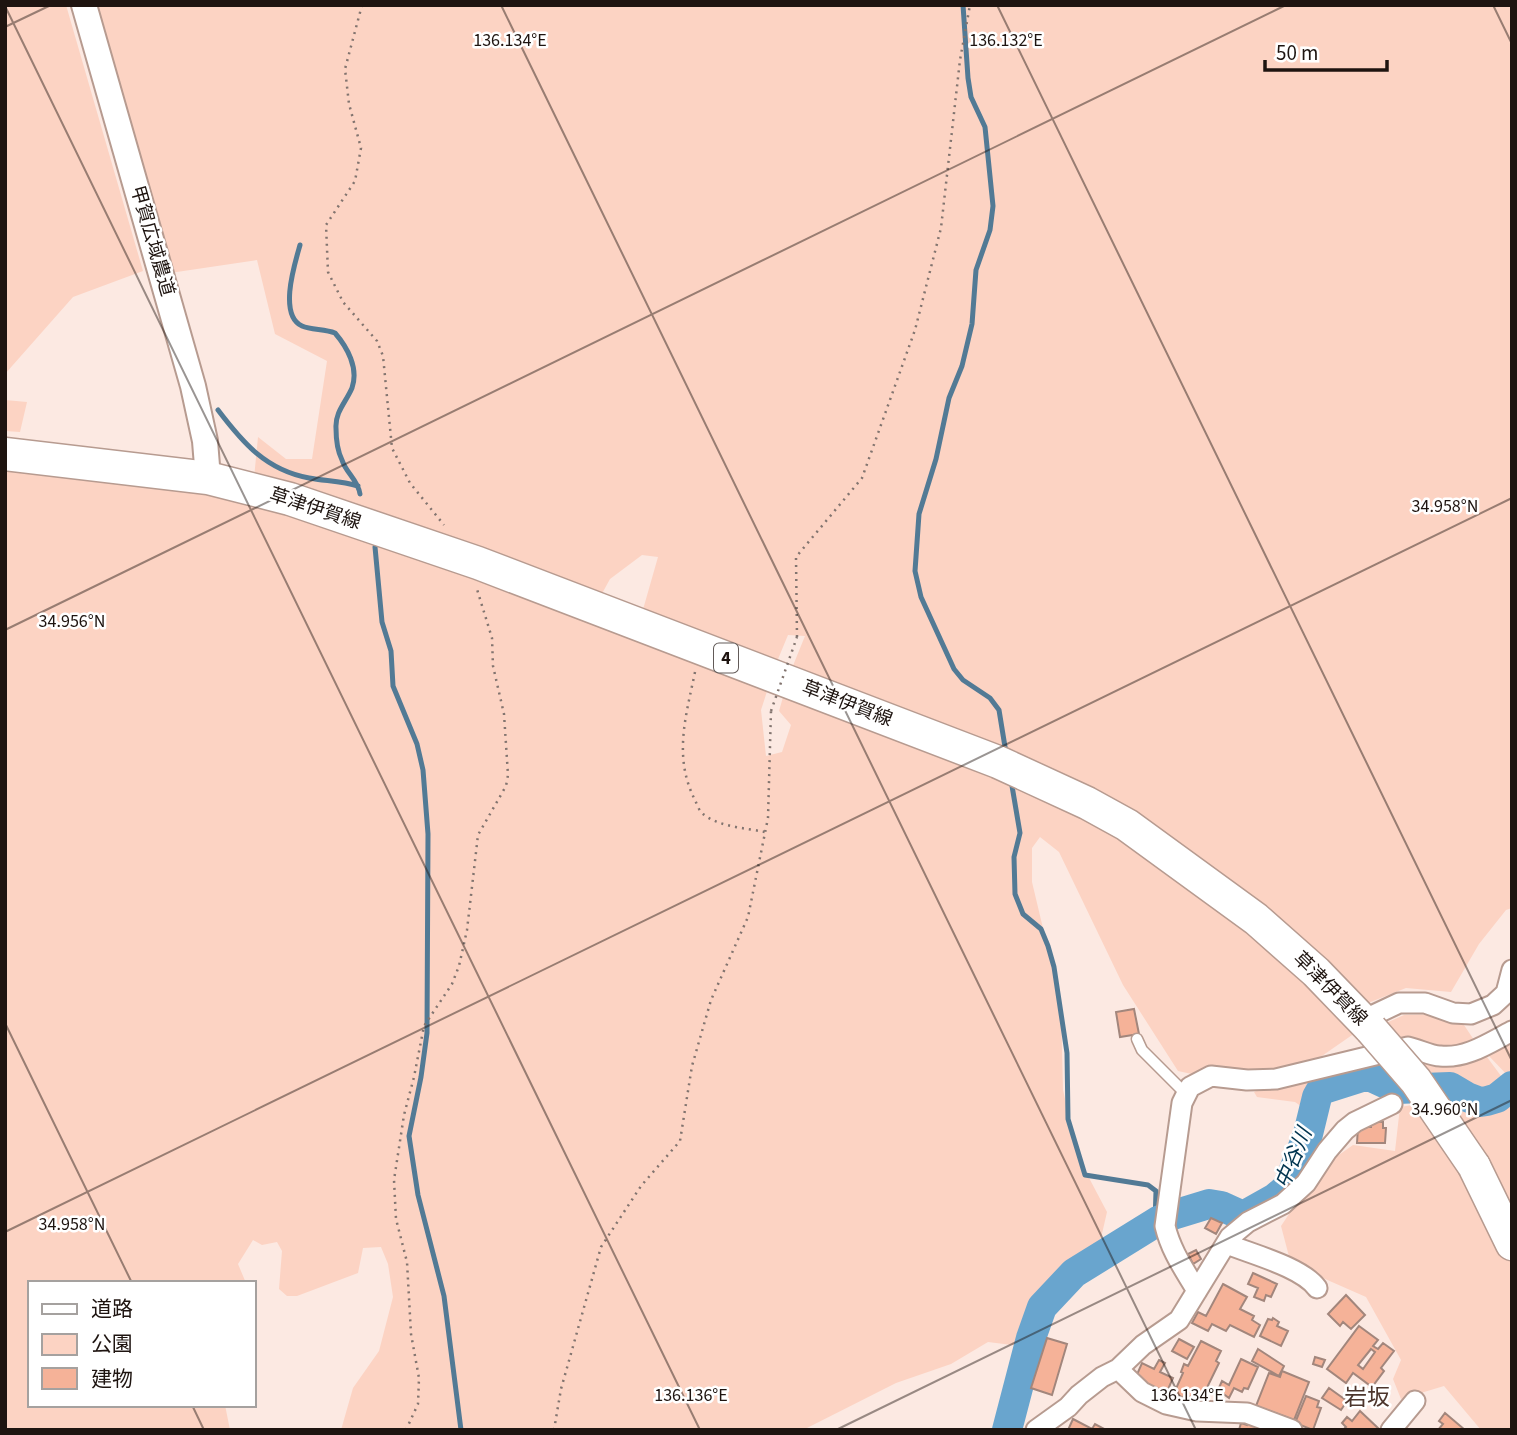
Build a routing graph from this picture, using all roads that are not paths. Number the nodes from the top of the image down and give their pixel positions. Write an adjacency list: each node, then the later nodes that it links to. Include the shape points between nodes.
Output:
1 (84, 5): 3 (street, 甲賀広域農道, via 193,386)
2 (5, 454): 3 (main road, 草津伊賀線 / 4)
3 (208, 478): 5 (main road, 草津伊賀線 / 4, via 290,499 465,559 998,762 1087,803 1127,825 1256,919)
4 (1512, 970): 5 (street, via 1506,993 1493,1005 1471,1014 1425,1003 1399,1003)
5 (1367, 1025): 11 (main road, 草津伊賀線 / 4, bridge, via 1416,1081 1474,1166)
6 (1512, 1031): 8 (street, via 1458,1056 1437,1056 1408,1046 1276,1079 1211,1076 1196,1082)
7 (1137, 1039): 8 (lane, via 1142,1050)
8 (1187, 1094): 13 (street, via 1166,1218 1177,1261)
9 (1392, 1104): 10 (street, via 1345,1130 1306,1183 1283,1204 1248,1222)
10 (1227, 1244): 12 (street, via 1296,1272); 13 (street)
11 (1512, 1244)
12 (1317, 1288)
13 (1197, 1291): 14 (street, via 1179,1320)
14 (1118, 1369): 16 (street); 17 (street, via 1142,1392 1166,1404 1196,1411 1247,1413)
15 (1415, 1401): 18 (street)
16 (1036, 1430)
17 (1292, 1430)
18 (1391, 1430)

